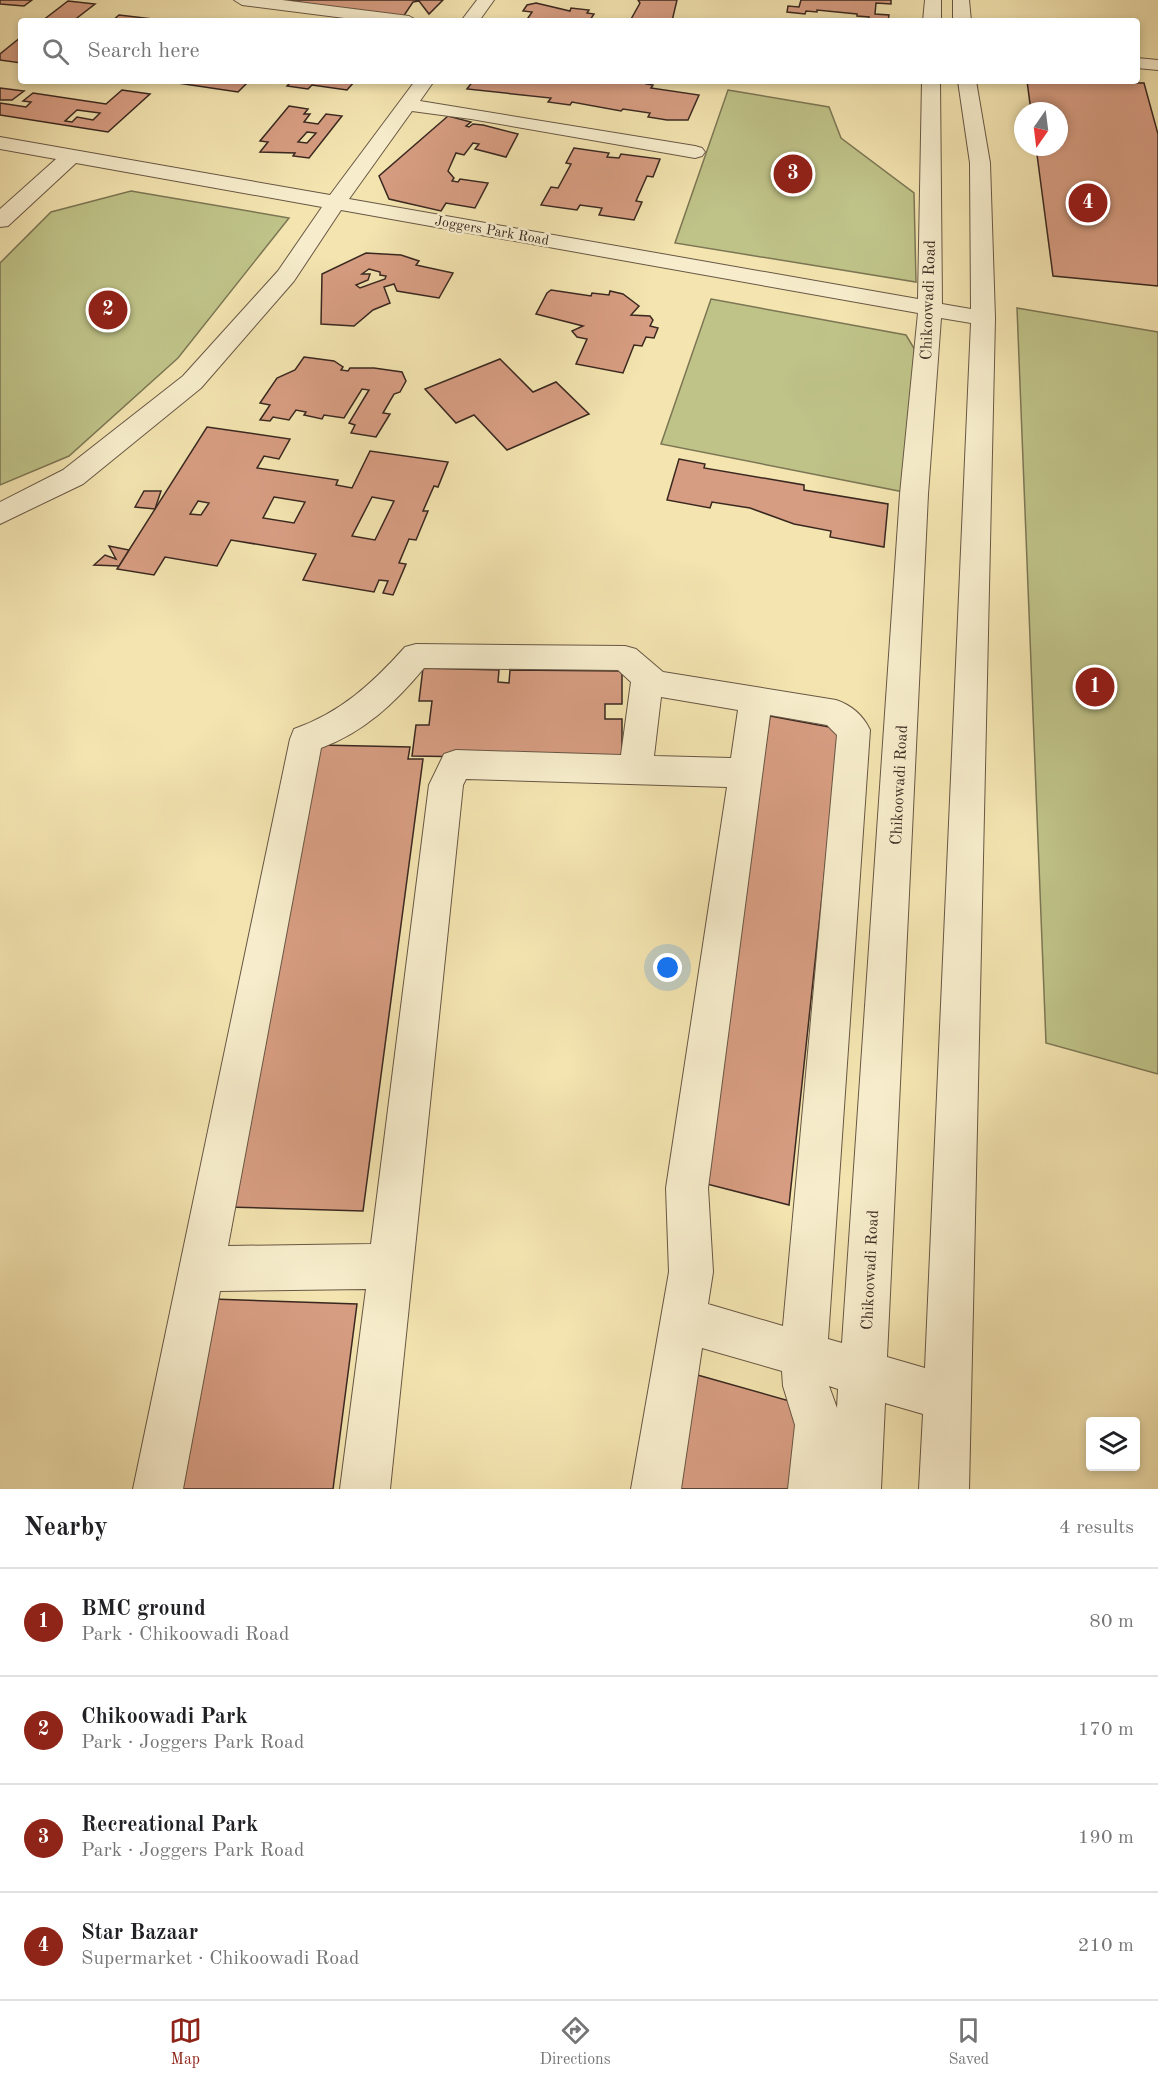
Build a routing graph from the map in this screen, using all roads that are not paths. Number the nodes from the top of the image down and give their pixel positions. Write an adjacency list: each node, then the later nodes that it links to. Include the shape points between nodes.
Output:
1 (242, 0): 5 (street)
2 (486, 0): 6 (street)
3 (933, 0): 7 (street)
4 (961, 0): 8 (street)
5 (386, 18)
6 (472, 18)
7 (932, 18)
8 (962, 18)
9 (1140, 63): 10 (street)
10 (1158, 65)
11 (423, 84): 14 (street)
12 (931, 84): 20 (street, Chikoowadi Road)
13 (967, 84): 21 (street, via 980,164)
14 (407, 105): 16 (street, via 471,112); 18 (street)
15 (0, 143): 17 (street, Joggers Park Road)
16 (694, 152)
17 (73, 154): 18 (street, Joggers Park Road); 19 (street)
18 (337, 201): 20 (street, Joggers Park Road); 22 (street, via 286,276 192,382 73,477)
19 (0, 221)
20 (930, 310): 21 (street, Joggers Park Road); 31 (street, Chikoowadi Road, via 914,495)
21 (983, 318): 32 (street)
22 (0, 514)
23 (648, 676): 24 (street, via 655,682); 25 (street); 28 (street, via 625,658 416,657 341,726 306,739)
24 (756, 700): 26 (street); 30 (street, via 836,713 854,730)
25 (636, 770): 26 (street); 27 (street, via 456,764 446,785)
26 (746, 773): 29 (street, via 687,1188 691,1272)
27 (392, 1266): 28 (street); 34 (street)
28 (201, 1269): 33 (street)
29 (683, 1320): 30 (street); 35 (street)
30 (804, 1353): 31 (street); 36 (street, via 807,1386 819,1425)
31 (863, 1374): 32 (street); 37 (street, Chikoowadi Road)
32 (947, 1398): 38 (street)
33 (158, 1489)
34 (365, 1489)
35 (656, 1489)
36 (813, 1489)
37 (856, 1489)
38 (944, 1489)

